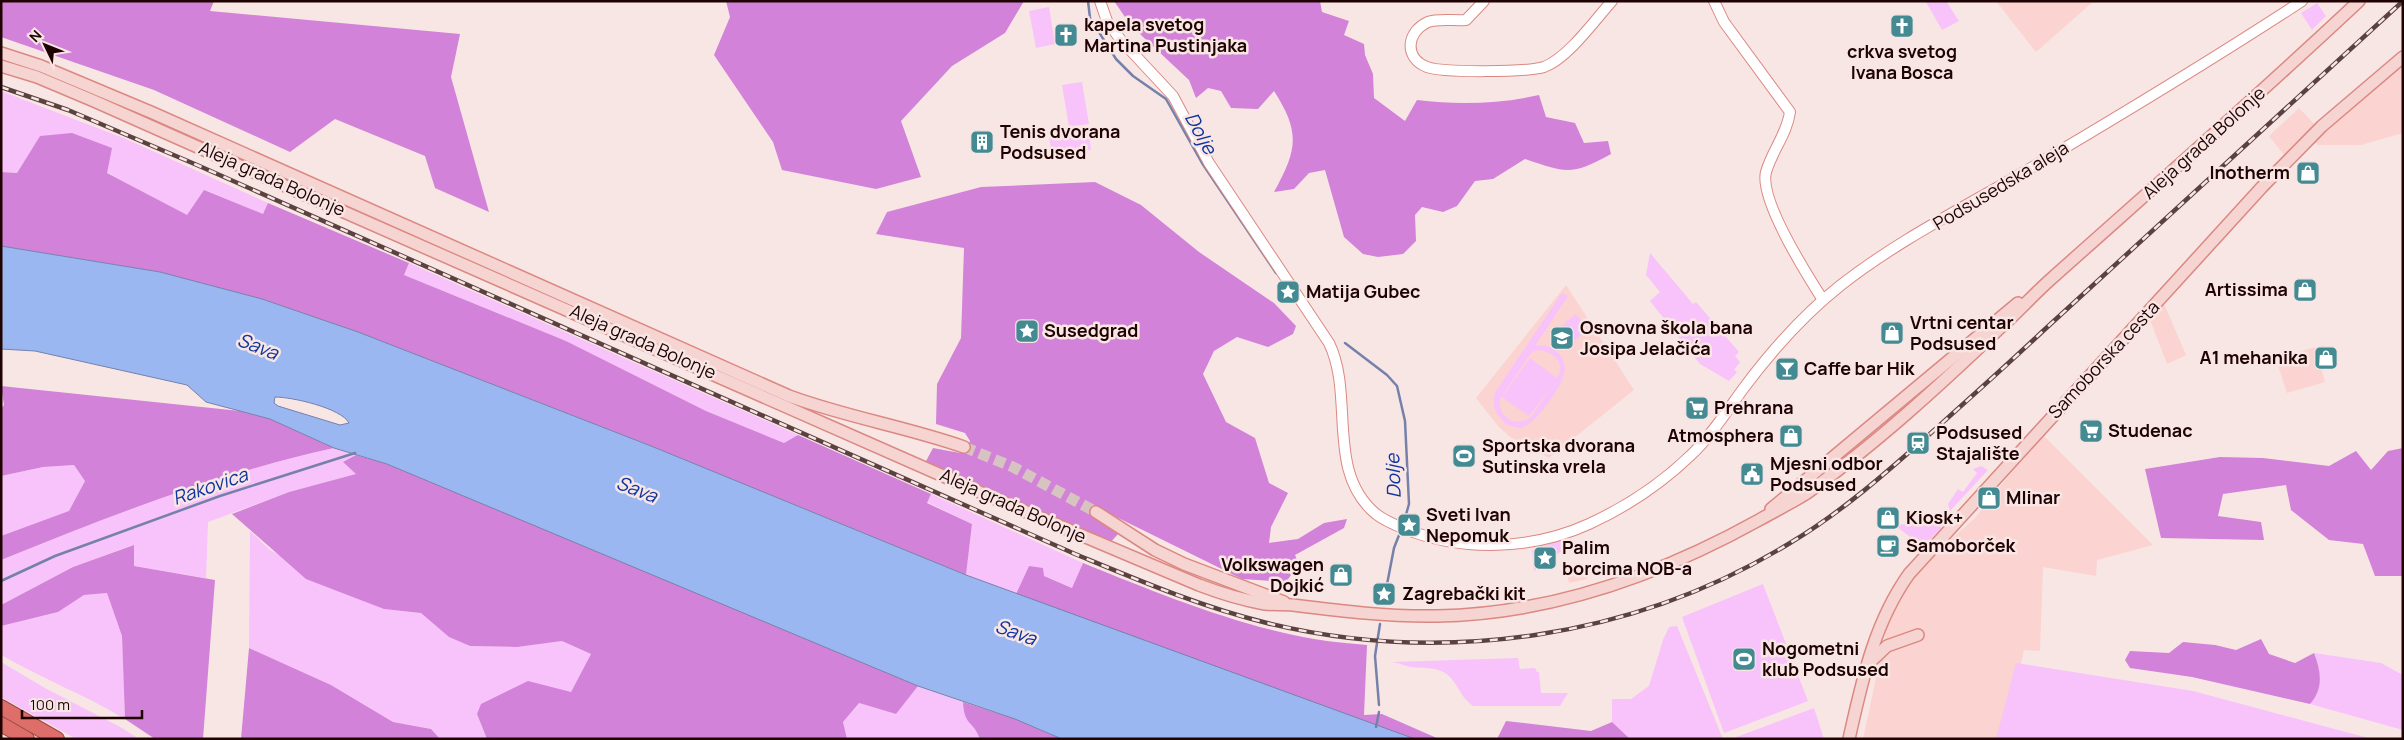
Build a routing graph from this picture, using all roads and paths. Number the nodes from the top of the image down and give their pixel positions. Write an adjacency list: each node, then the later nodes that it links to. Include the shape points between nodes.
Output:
1 (1100, 1): 10 (street, Podsusedska aleja, via 1107,21 1120,39 1173,96 1209,163 1329,343 1338,365 1350,476 1371,509 1384,520 1403,528 1472,545 1486,545 1536,540 1585,526 1622,508 1676,468 1707,438 1791,330)
2 (1612, 1): 6 (street, via 1565,53 1546,66 1522,71 1448,70 1428,67 1413,56 1409,48 1412,36 1419,28 1436,20 1466,20)
3 (1714, 1): 10 (street, via 1724,22 1790,112 1789,122 1766,172 1764,188)
4 (2302, 1): 10 (street, Podsusedska aleja, via 2123,114 1889,252)
5 (2359, 1): 13 (main road, Aleja grada Bolonje, via 2047,282 2010,309 1758,520 1705,549 1645,574 1598,590 1538,604 1431,616 1359,613)
6 (1482, 5)
7 (1, 53): 11 (main road, Aleja grada Bolonje, via 41,66 153,113 789,396 840,414)
8 (2403, 57): 15 (main road, Samoborska cesta, via 2322,126 2262,187 1921,561 1888,608)
9 (1, 66): 13 (main road, Aleja grada Bolonje, via 45,80 219,154 1119,553 1225,595)
10 (1823, 300)
11 (964, 447)
12 (1096, 512): 13 (main road, Aleja grada Bolonje, via 1154,550)
13 (1287, 604)
14 (1918, 634): 15 (main road, via 1887,646)
15 (1866, 667): 20 (main road, Samoborska cesta)
16 (1, 707): 19 (highway)
17 (1, 724): 18 (highway)
18 (27, 739)
19 (57, 739)
20 (1849, 739)

